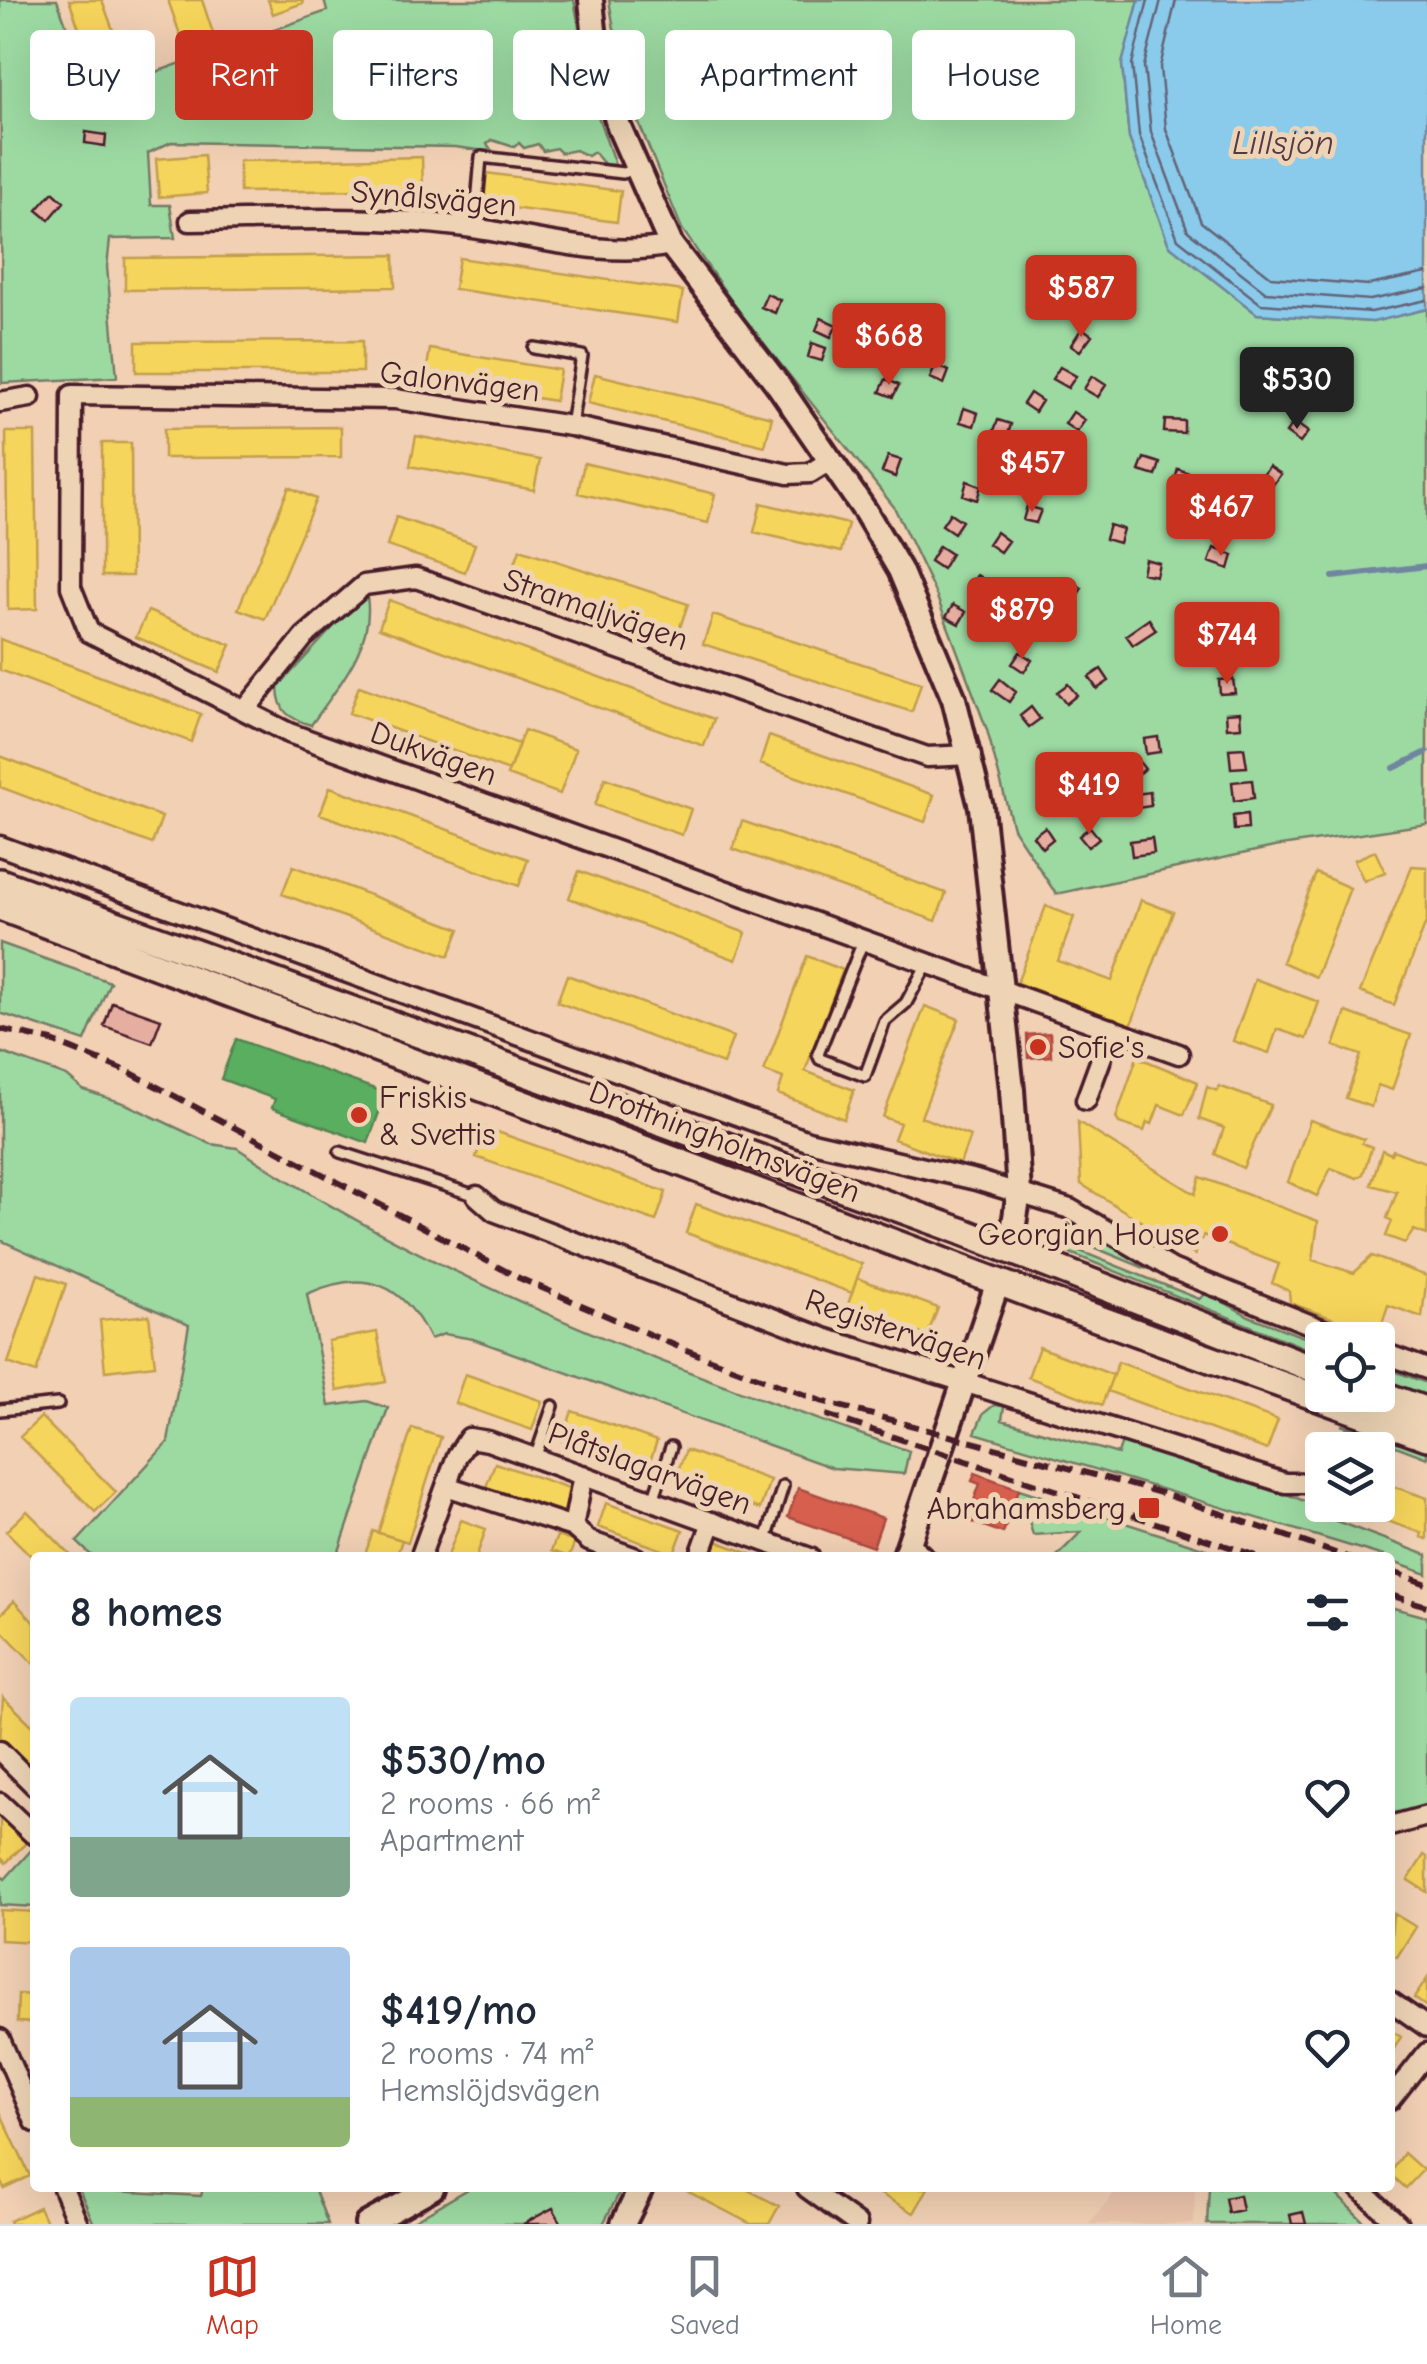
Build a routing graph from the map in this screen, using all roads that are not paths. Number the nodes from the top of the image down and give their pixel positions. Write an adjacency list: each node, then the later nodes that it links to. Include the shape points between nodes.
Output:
1 (592, 0): 2 (street, via 596,50)
2 (635, 168): 4 (lane, via 623,173 481,157); 5 (street)
3 (190, 221): 4 (street, Synålsvägen, via 377,218)
4 (474, 228): 5 (street, Synålsvägen, via 604,248)
5 (670, 244): 11 (street)
6 (534, 348): 10 (lane, via 582,356)
7 (72, 395): 10 (street, Galonvägen, via 395,399); 12 (street, Dukvägen, via 71,586 89,632)
8 (30, 397): 9 (street)
9 (0, 402)
10 (572, 426): 11 (street, Galonvägen, via 788,474 810,473)
11 (830, 460): 13 (street, via 900,570 954,698)
12 (246, 710): 13 (street, Stramaljvägen, via 304,638 364,585 416,578 927,757); 17 (street, Dukvägen, via 289,733)
13 (970, 755): 19 (street)
14 (0, 846): 24 (street, Drottningholmsvägen, via 808,1141)
15 (0, 882): 26 (main road, Drottningholmsvägen)
16 (0, 907): 27 (main road, Drottningholmsvägen)
17 (864, 939): 18 (street, Dukvägen); 18 (lane, via 818,1054 865,1076 886,1020 906,1003)
18 (928, 961): 19 (street, Dukvägen)
19 (997, 985): 20 (street, Dukvägen); 24 (street)
20 (1112, 1029): 21 (street, Dukvägen); 22 (street)
21 (1179, 1054)
22 (1086, 1100)
23 (340, 1152): 25 (lane)
24 (1020, 1192): 26 (street); 28 (street, Drottningholmsvägen, via 1070,1209 1172,1269)
25 (476, 1196): 32 (street, Registervägen, via 494,1211)
26 (1010, 1250): 27 (main road); 30 (main road, Drottningholmsvägen)
27 (998, 1282): 32 (street); 38 (main road, Drottningholmsvägen)
28 (1305, 1322)
29 (1395, 1358): 31 (street)
30 (1305, 1365)
31 (1427, 1370)
32 (962, 1384): 42 (street, Registervägen, via 1285,1483); 49 (street)
33 (1395, 1399): 37 (main road)
34 (58, 1404): 36 (lane)
35 (552, 1406): 40 (lane)
36 (0, 1410)
37 (1427, 1411)
38 (1427, 1437)
39 (670, 1447): 45 (lane)
40 (535, 1458): 41 (street, Plåtslagarvägen); 43 (street, Plåtslagarvägen, via 469,1438)
41 (583, 1475): 45 (street, Plåtslagarvägen); 47 (street)
42 (1305, 1482)
43 (446, 1486): 47 (street); 51 (street)
44 (783, 1486): 48 (lane)
45 (653, 1500): 46 (street, Plåtslagarvägen)
46 (712, 1522): 48 (street, Plåtslagarvägen); 52 (street)
47 (572, 1527): 50 (street)
48 (766, 1542): 53 (street, Plåtslagarvägen)
49 (907, 1548)
50 (586, 1549)
51 (422, 1552)
52 (700, 1552)
53 (794, 1552)
54 (0, 1751): 55 (street)
55 (30, 1781)
56 (0, 1803): 59 (street)
57 (1427, 1816): 58 (street)
58 (1395, 1825)
59 (30, 1831)
60 (1395, 2005): 61 (street)
61 (1427, 2027)
62 (0, 2038): 65 (street)
63 (1427, 2054): 64 (street)
64 (1395, 2094)
65 (30, 2110)
66 (64, 2192): 71 (street)
67 (418, 2192): 72 (street)
68 (639, 2192): 73 (street)
69 (812, 2192): 74 (street)
70 (1363, 2192): 75 (street)
71 (78, 2224)
72 (366, 2224)
73 (624, 2224)
74 (857, 2224)
75 (1398, 2224)

